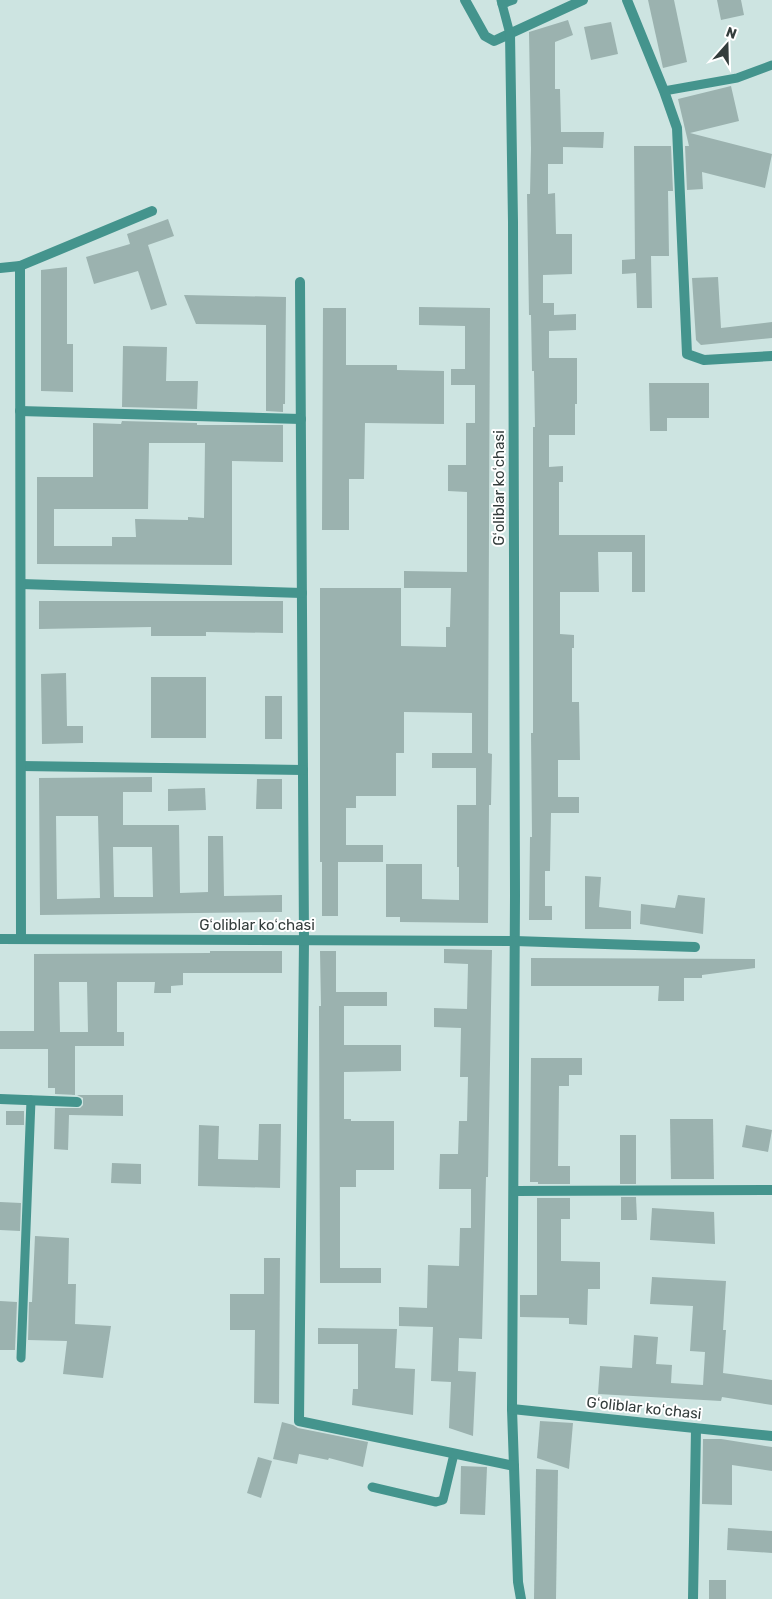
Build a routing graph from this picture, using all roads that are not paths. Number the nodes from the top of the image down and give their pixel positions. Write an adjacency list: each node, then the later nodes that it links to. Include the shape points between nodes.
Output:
1 (465, 0): 6 (street, via 485,36 494,41)
2 (513, 0): 5 (lane)
3 (583, 0): 6 (street)
4 (627, 0): 8 (street)
5 (502, 2): 6 (lane)
6 (510, 34): 23 (street, Gʻoliblar koʻchasi)
7 (772, 65): 8 (lane, via 737,78)
8 (664, 91): 13 (street, via 677,128 687,354 704,360)
9 (152, 211): 10 (street)
10 (20, 266): 11 (street); 14 (street)
11 (0, 268)
12 (300, 282): 15 (street)
13 (772, 356)
14 (20, 411): 15 (street); 16 (street)
15 (301, 419): 17 (street)
16 (21, 584): 17 (street); 18 (street)
17 (302, 593): 19 (street)
18 (21, 766): 19 (street); 21 (street)
19 (303, 770): 22 (street)
20 (0, 939): 21 (street, Gʻoliblar koʻchasi)
21 (21, 939): 22 (street, Gʻoliblar koʻchasi)
22 (304, 940): 23 (street, Gʻoliblar koʻchasi); 34 (street, via 299,1421)
23 (515, 941): 24 (street, Gʻoliblar koʻchasi); 29 (street, Gʻoliblar koʻchasi)
24 (695, 947)
25 (0, 1099): 26 (street)
26 (31, 1100): 27 (street); 30 (lane)
27 (77, 1102)
28 (772, 1190): 29 (street)
29 (514, 1191): 31 (street, Gʻoliblar koʻchasi)
30 (21, 1358)
31 (512, 1409): 32 (street, Gʻoliblar koʻchasi); 35 (street, Gʻoliblar koʻchasi)
32 (696, 1429): 33 (street, Gʻoliblar koʻchasi); 38 (street)
33 (772, 1436)
34 (454, 1454): 35 (street); 36 (lane, via 443,1500 436,1502)
35 (514, 1466): 37 (street, Gʻoliblar koʻchasi)
36 (372, 1487)
37 (521, 1599)
38 (693, 1599)

